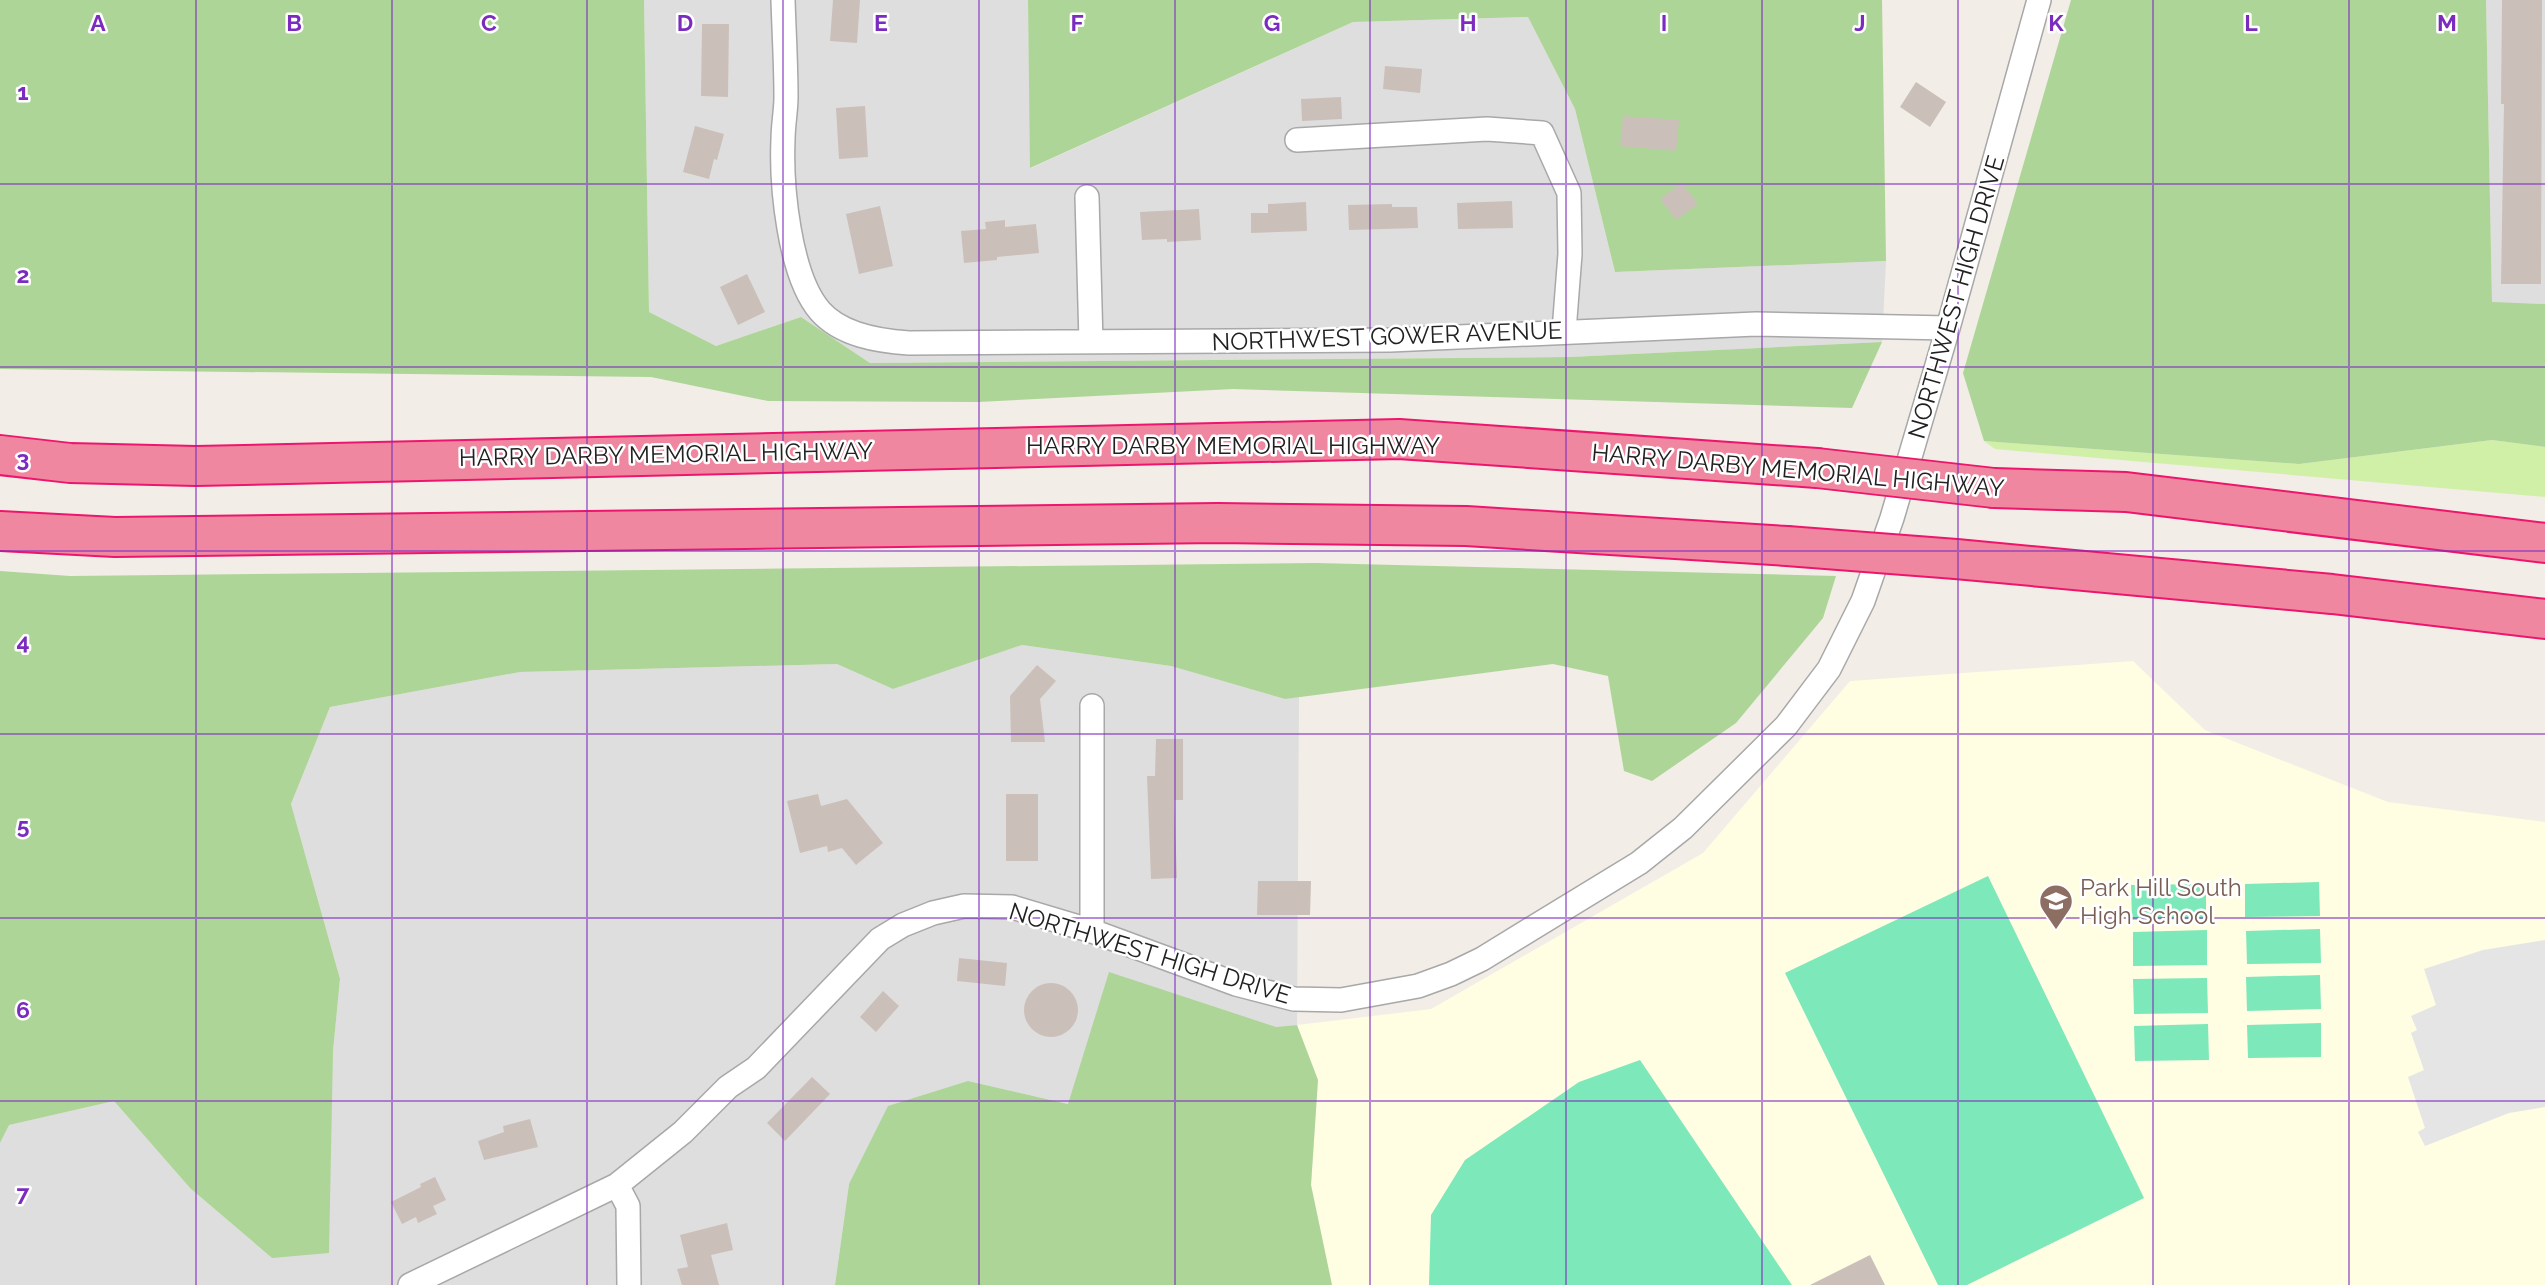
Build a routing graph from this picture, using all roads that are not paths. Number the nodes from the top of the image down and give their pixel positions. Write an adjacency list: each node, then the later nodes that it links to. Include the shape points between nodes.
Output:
1 (783, 0): 7 (street, NORTHWEST GOWER AVENUE, via 783,182 788,223 805,286 820,311 858,334 888,342)
2 (2039, 0): 5 (street, NORTHWEST HIGH DRIVE)
3 (1297, 140): 6 (street, via 1487,129 1542,133 1569,193)
4 (1087, 197): 7 (street)
5 (1948, 328): 6 (street, NORTHWEST GOWER AVENUE, via 1756,324); 15 (street, NORTHWEST HIGH DRIVE, via 1892,518 1863,601 1829,669 1786,726 1731,784 1639,863 1451,974 1418,986 1341,1000 1294,999 1236,985)
6 (1564, 331): 7 (street, NORTHWEST GOWER AVENUE, via 1390,340)
7 (1091, 342)
8 (0, 455): 10 (highway, HARRY DARBY MEMORIAL HIGHWAY, bridge, via 70,463 196,466 1399,439 1817,468 1994,488 2126,492)
9 (2545, 524): 10 (highway)
10 (2443, 530): 12 (highway, HARRY DARBY MEMORIAL HIGHWAY)
11 (0, 531): 13 (highway, bridge, via 116,537 1218,523 1466,526 1956,559)
12 (2545, 542)
13 (2545, 619)
14 (1092, 706): 15 (street)
15 (1092, 931): 16 (street, NORTHWEST HIGH DRIVE, via 1012,907 980,905 933,913 903,925 880,939 756,1068)
16 (617, 1185): 17 (street, NORTHWEST HIGH DRIVE); 18 (street, via 628,1206)
17 (411, 1285)
18 (629, 1285)

